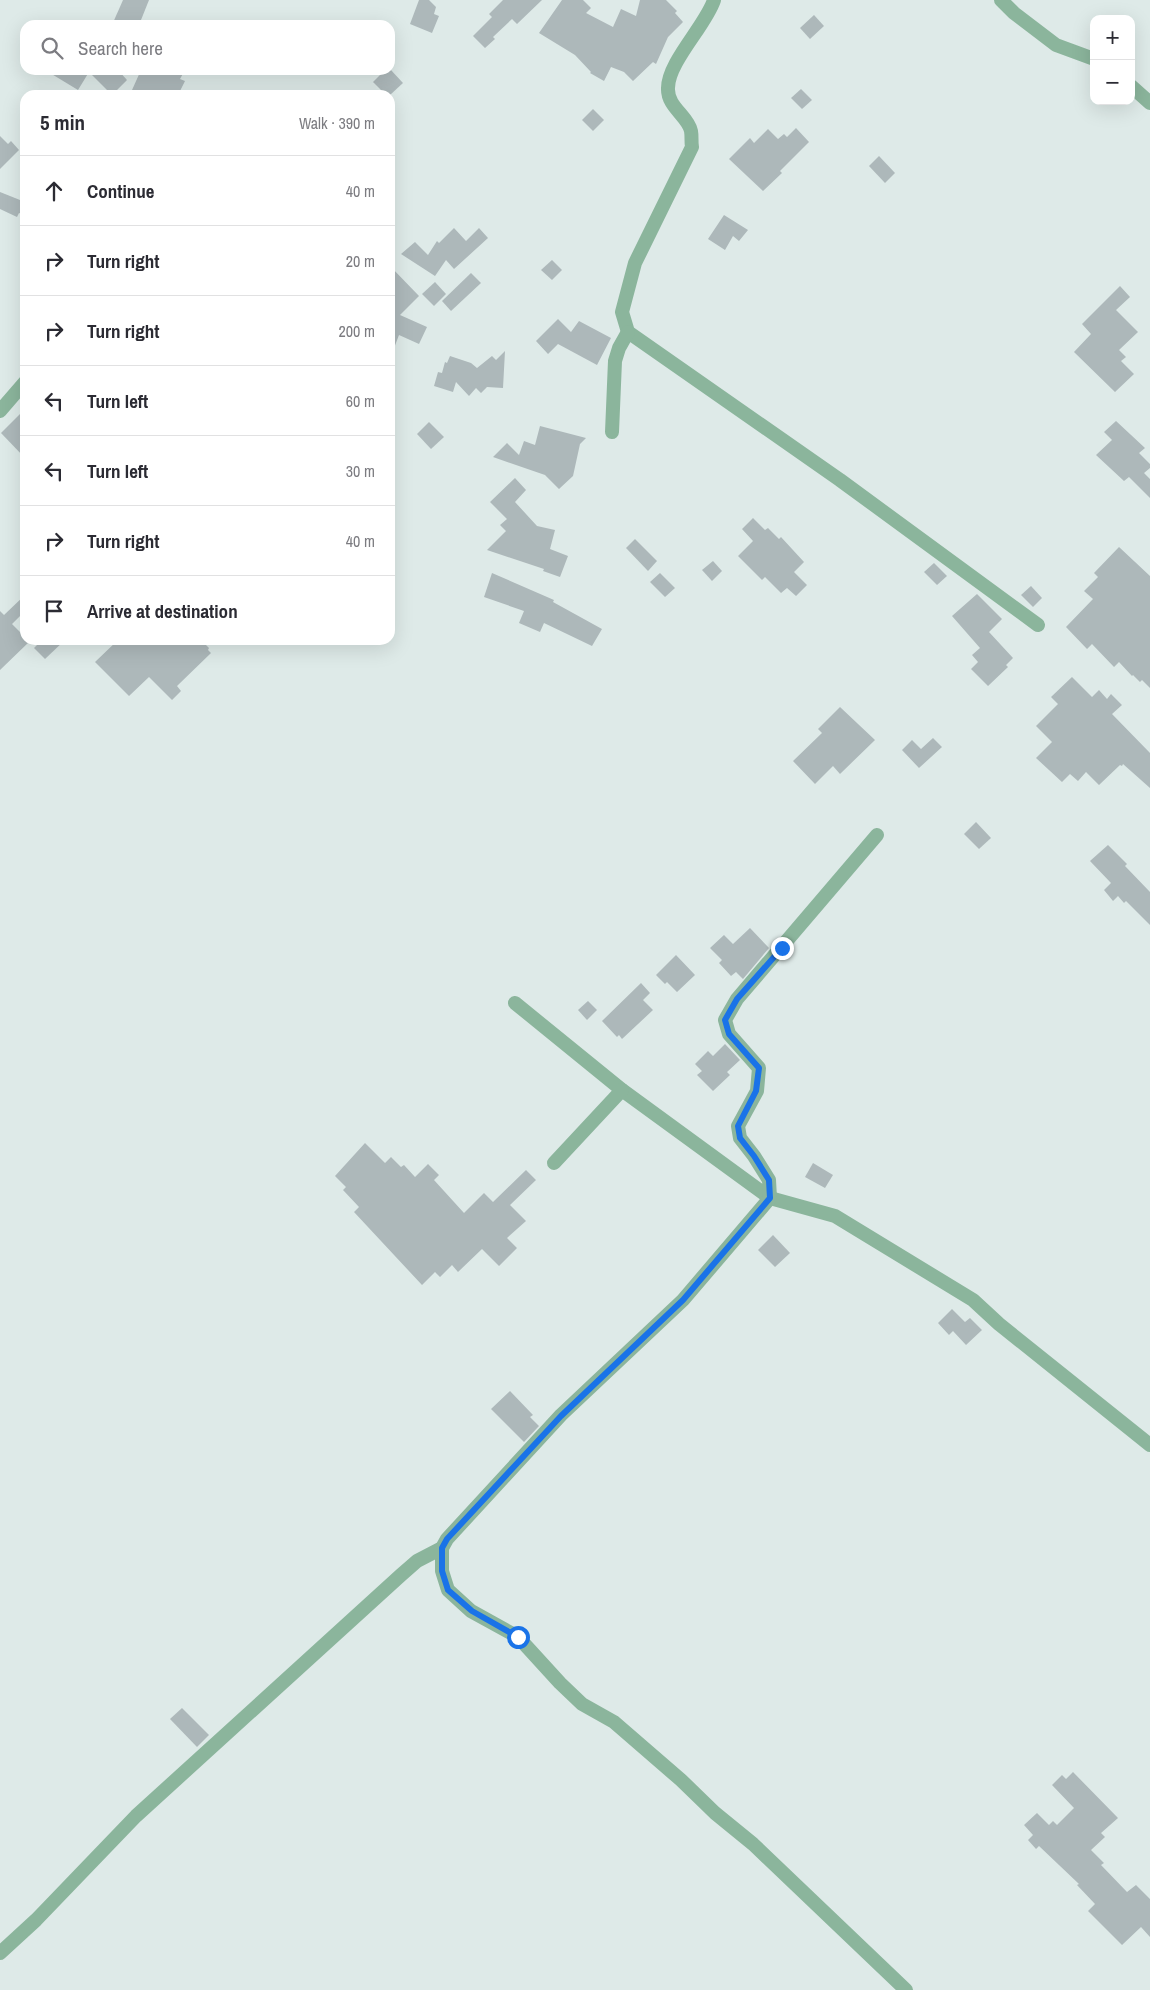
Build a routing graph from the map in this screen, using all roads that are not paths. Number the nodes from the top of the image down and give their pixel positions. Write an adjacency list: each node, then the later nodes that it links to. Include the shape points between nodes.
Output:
1 (714, 0): 6 (street, via 675,66 668,87 669,97 691,130 692,147 635,263 622,312)
2 (1001, 0): 3 (street, via 1056,45)
3 (1090, 57)
4 (1135, 90): 5 (street)
5 (1150, 103)
6 (628, 332): 9 (street, via 615,362); 10 (street, via 840,480)
7 (20, 388): 8 (street)
8 (0, 410)
9 (612, 432)
10 (1038, 625)
11 (877, 835): 15 (street, via 737,999 725,1020 729,1034 759,1068 756,1091 738,1126 740,1138 769,1180)
12 (515, 1003): 13 (street)
13 (622, 1090): 14 (street); 15 (street)
14 (554, 1163)
15 (770, 1198): 16 (street, via 835,1216 973,1300); 17 (street, via 683,1300 561,1416)
16 (1150, 1445)
17 (442, 1548): 18 (street, via 412,1566 151,1802); 19 (street, via 442,1571 448,1590 472,1611 518,1637 582,1704 614,1722 681,1780)
18 (0, 1953)
19 (906, 1990)

